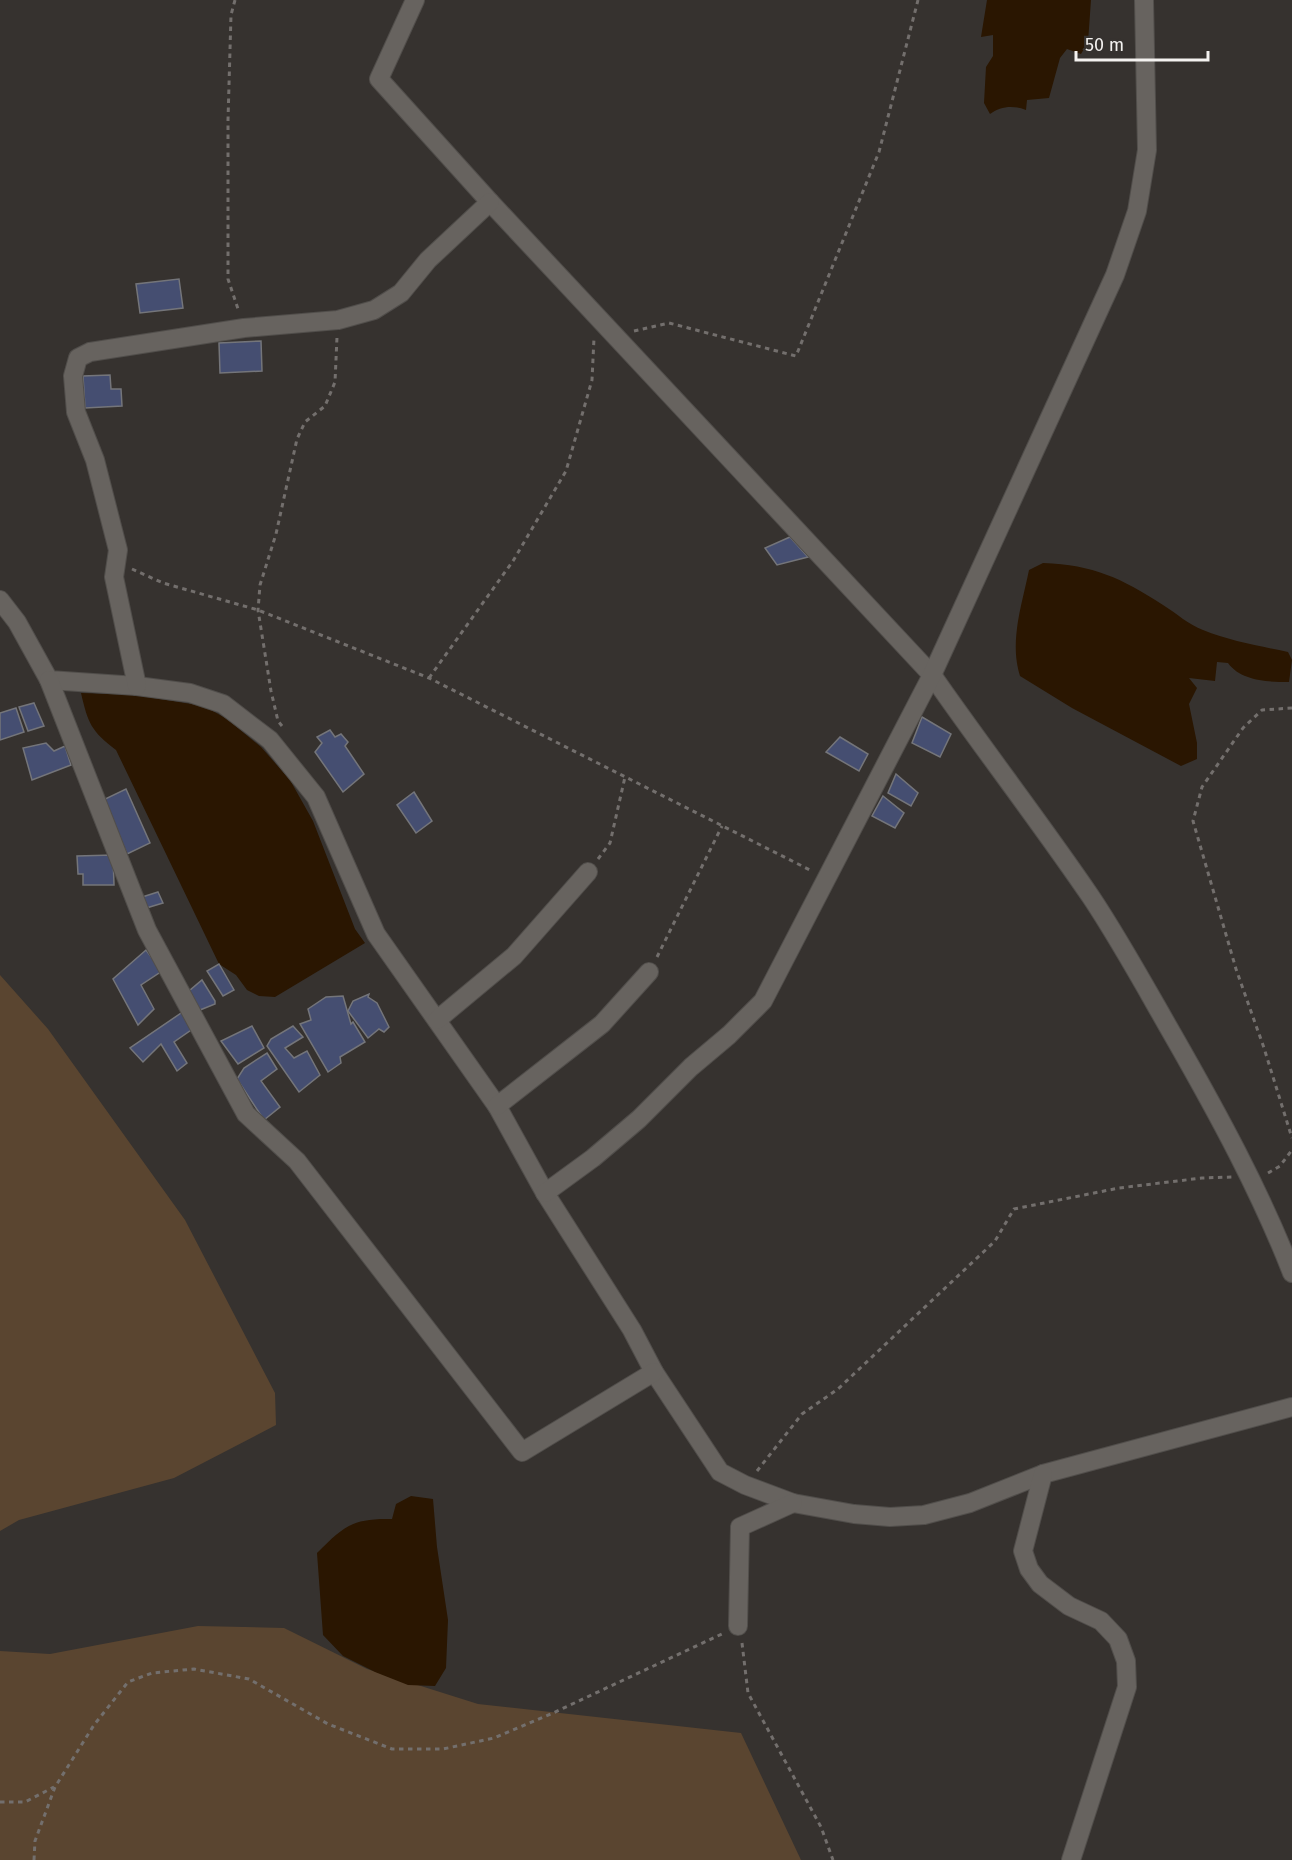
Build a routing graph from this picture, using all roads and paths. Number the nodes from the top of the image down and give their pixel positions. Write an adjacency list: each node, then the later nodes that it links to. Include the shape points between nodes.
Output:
1 (235, 0): 8 (path, via 231,15 228,120 228,279)
2 (415, 0): 5 (street, via 379,79)
3 (918, 0): 9 (path, via 879,152 796,356 669,323)
4 (1144, 0): 13 (street, via 1147,150 1137,211 1115,276)
5 (490, 202): 6 (street); 7 (street, via 428,260 401,293 374,310)
6 (595, 315): 9 (street); 14 (path, via 592,380 566,471 513,561)
7 (338, 320): 8 (street); 12 (path, via 335,382 325,406 305,422 297,439 260,585)
8 (244, 328): 10 (street, via 90,352 78,358 73,376 76,412 95,460 118,550)
9 (615, 336): 13 (street)
10 (116, 562): 12 (path, via 163,583); 16 (street, via 114,577)
11 (0, 600): 15 (street)
12 (258, 610): 14 (path); 18 (path, via 271,691 278,721)
13 (933, 675): 22 (street); 28 (street, via 1129,957)
14 (429, 678): 19 (path)
15 (49, 680): 16 (street); 31 (street, via 147,930 246,1114 297,1161 522,1452)
16 (137, 686): 24 (street, via 190,693 224,704 270,740 316,797 376,934)
17 (1292, 708): 26 (path, via 1262,710 1243,728 1202,787 1193,820 1236,969)
18 (285, 730)
19 (625, 777): 20 (path); 21 (path, via 610,843)
20 (722, 826): 22 (path); 23 (path)
21 (588, 872): 24 (street, via 514,956)
22 (828, 879): 29 (street, via 763,1001 639,1119)
23 (649, 972): 25 (street, via 602,1024)
24 (437, 1020): 25 (street)
25 (497, 1106): 29 (street)
26 (1292, 1138)
27 (1292, 1150): 28 (path, via 1281,1166)
28 (1250, 1177): 30 (street); 34 (path, via 1202,1178 1119,1188 1014,1209 995,1241 838,1389 802,1414)
29 (545, 1193): 31 (street, via 632,1330)
30 (1292, 1272)
31 (654, 1372): 34 (street, via 720,1472)
32 (1292, 1407): 33 (street)
33 (1042, 1474): 35 (street, via 970,1503 924,1515 854,1514); 41 (street, via 1023,1551 1029,1569 1040,1584 1069,1606 1101,1621 1118,1639 1126,1661 1127,1687)
34 (745, 1485): 35 (street)
35 (793, 1503): 36 (street, via 740,1527)
36 (738, 1626): 37 (path, via 494,1738 442,1749 392,1749 328,1724 249,1679 194,1669 152,1673 128,1682 94,1725); 40 (path, via 748,1693 821,1827)
37 (55, 1786): 38 (path, via 25,1802); 39 (path, via 34,1841)
38 (0, 1802)
39 (34, 1860)
40 (833, 1860)
41 (1071, 1860)

